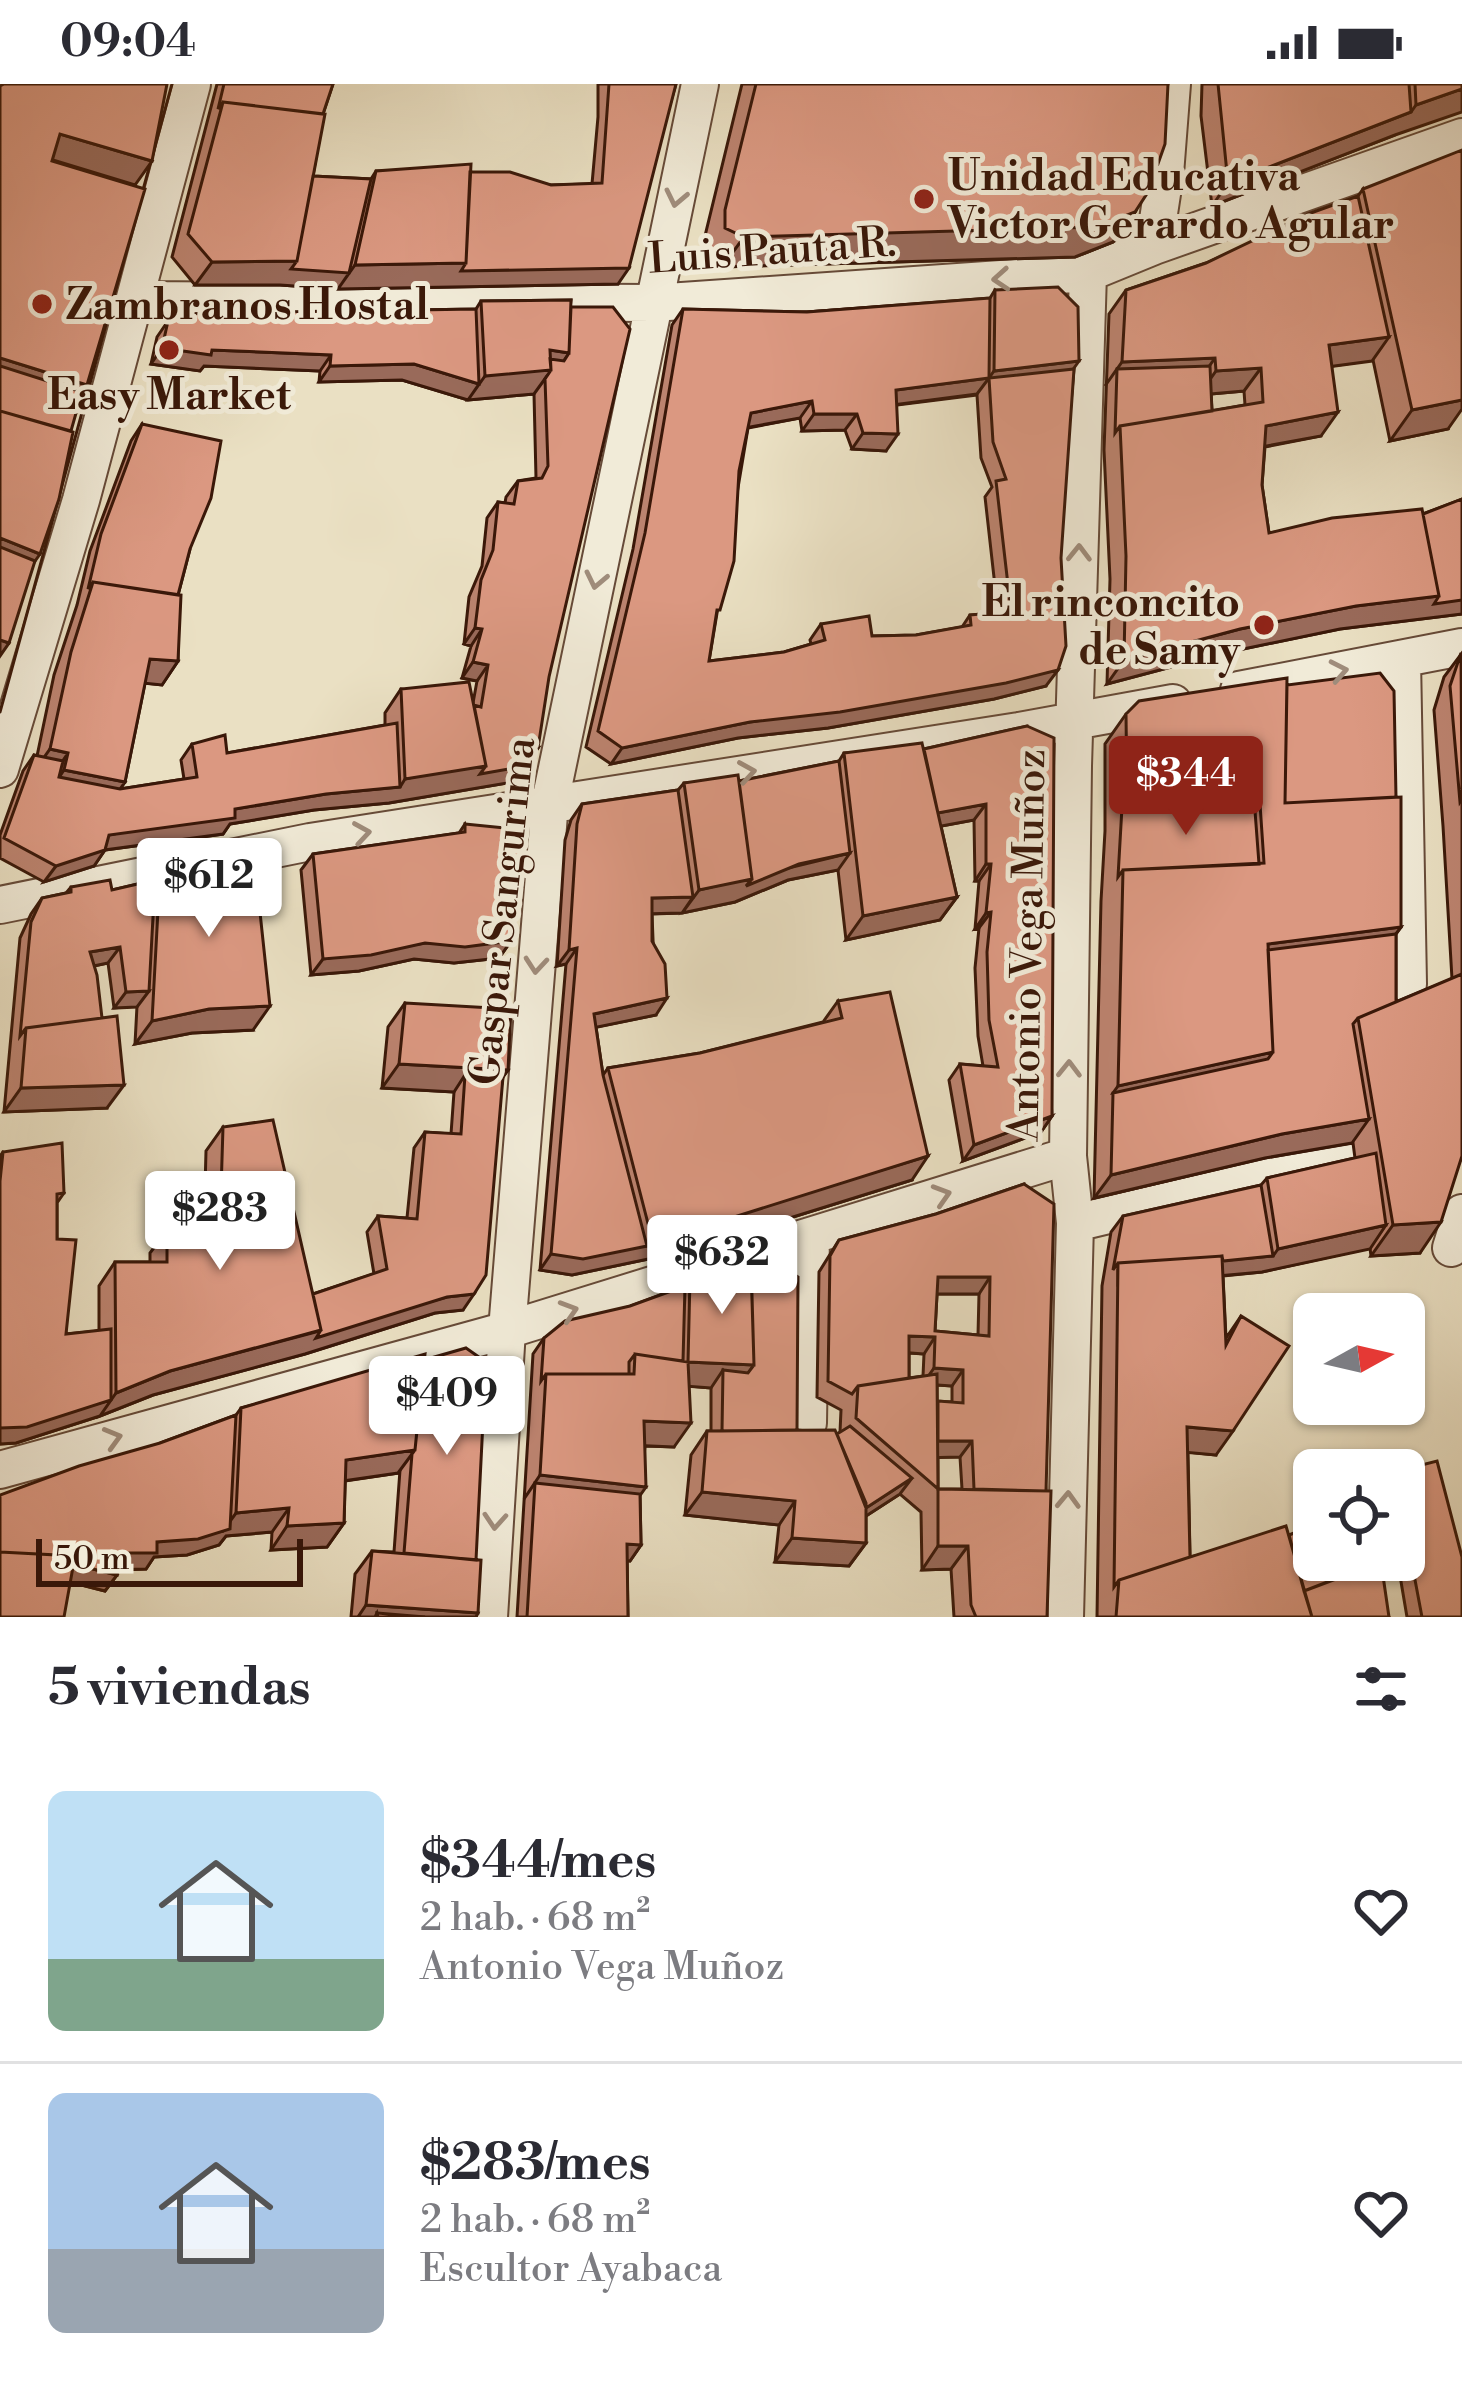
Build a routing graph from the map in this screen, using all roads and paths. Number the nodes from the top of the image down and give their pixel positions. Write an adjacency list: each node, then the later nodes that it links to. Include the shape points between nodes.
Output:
1 (192, 84): 7 (street)
2 (700, 84): 8 (street, Gaspar Sangurima, one-way to 8)
3 (1172, 84): 5 (street)
4 (1462, 137): 5 (street, Luis Pauta R.)
5 (1154, 246): 6 (street, Luis Pauta R.)
6 (1088, 273): 8 (street, Luis Pauta R., one-way to 8); 11 (street, Antonio Vega Muñoz, one-way to 6)
7 (135, 300): 8 (street, Luis Pauta R.); 12 (street)
8 (653, 303): 13 (street, Gaspar Sangurima, one-way to 13)
9 (1462, 647): 10 (street)
10 (1402, 659): 11 (street, one-way to 10); 15 (street)
11 (1074, 721): 13 (street, one-way to 11); 16 (street, Antonio Vega Muñoz, one-way to 11)
12 (0, 769)
13 (550, 802): 14 (street, one-way to 13); 22 (street, Gaspar Sangurima, one-way to 22)
14 (0, 904)
15 (1408, 984)
16 (1068, 1156): 19 (street, Antonio Vega Muñoz); 20 (street, one-way to 16)
17 (1355, 1156): 19 (street)
18 (1462, 1213): 21 (street)
19 (1075, 1223): 26 (street, Antonio Vega Muñoz, one-way to 19)
20 (811, 1236): 22 (street, one-way to 20); 23 (street)
21 (1451, 1248)
22 (507, 1330): 24 (street, one-way to 22); 25 (street, Gaspar Sangurima, one-way to 25)
23 (808, 1424)
24 (0, 1470)
25 (489, 1617)
26 (1065, 1617)

